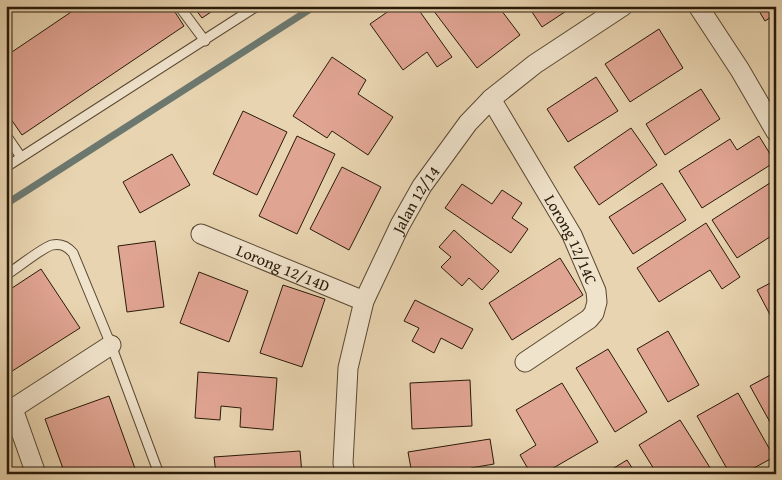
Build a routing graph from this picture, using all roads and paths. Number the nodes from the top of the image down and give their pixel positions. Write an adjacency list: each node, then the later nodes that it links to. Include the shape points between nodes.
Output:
1 (180, 6): 5 (lane)
2 (257, 6): 5 (lane)
3 (623, 6): 6 (street, Jalan 12/14, via 535,64)
4 (698, 6): 7 (street)
5 (205, 41): 9 (lane)
6 (490, 99): 13 (street, Jalan 12/14, via 468,122 422,186); 15 (street, Lorong 12/14C, via 572,234 596,291 597,302 589,319)
7 (776, 132)
8 (6, 136): 9 (lane)
9 (21, 157): 10 (lane)
10 (6, 167)
11 (201, 234): 13 (street, Lorong 12/14D)
12 (6, 275): 14 (lane, via 50,245 68,247 74,252)
13 (364, 301): 19 (street, Jalan 12/14, via 348,368)
14 (111, 346): 16 (street); 18 (lane)
15 (525, 362)
16 (10, 411): 17 (street)
17 (36, 474)
18 (159, 474)
19 (345, 474)

